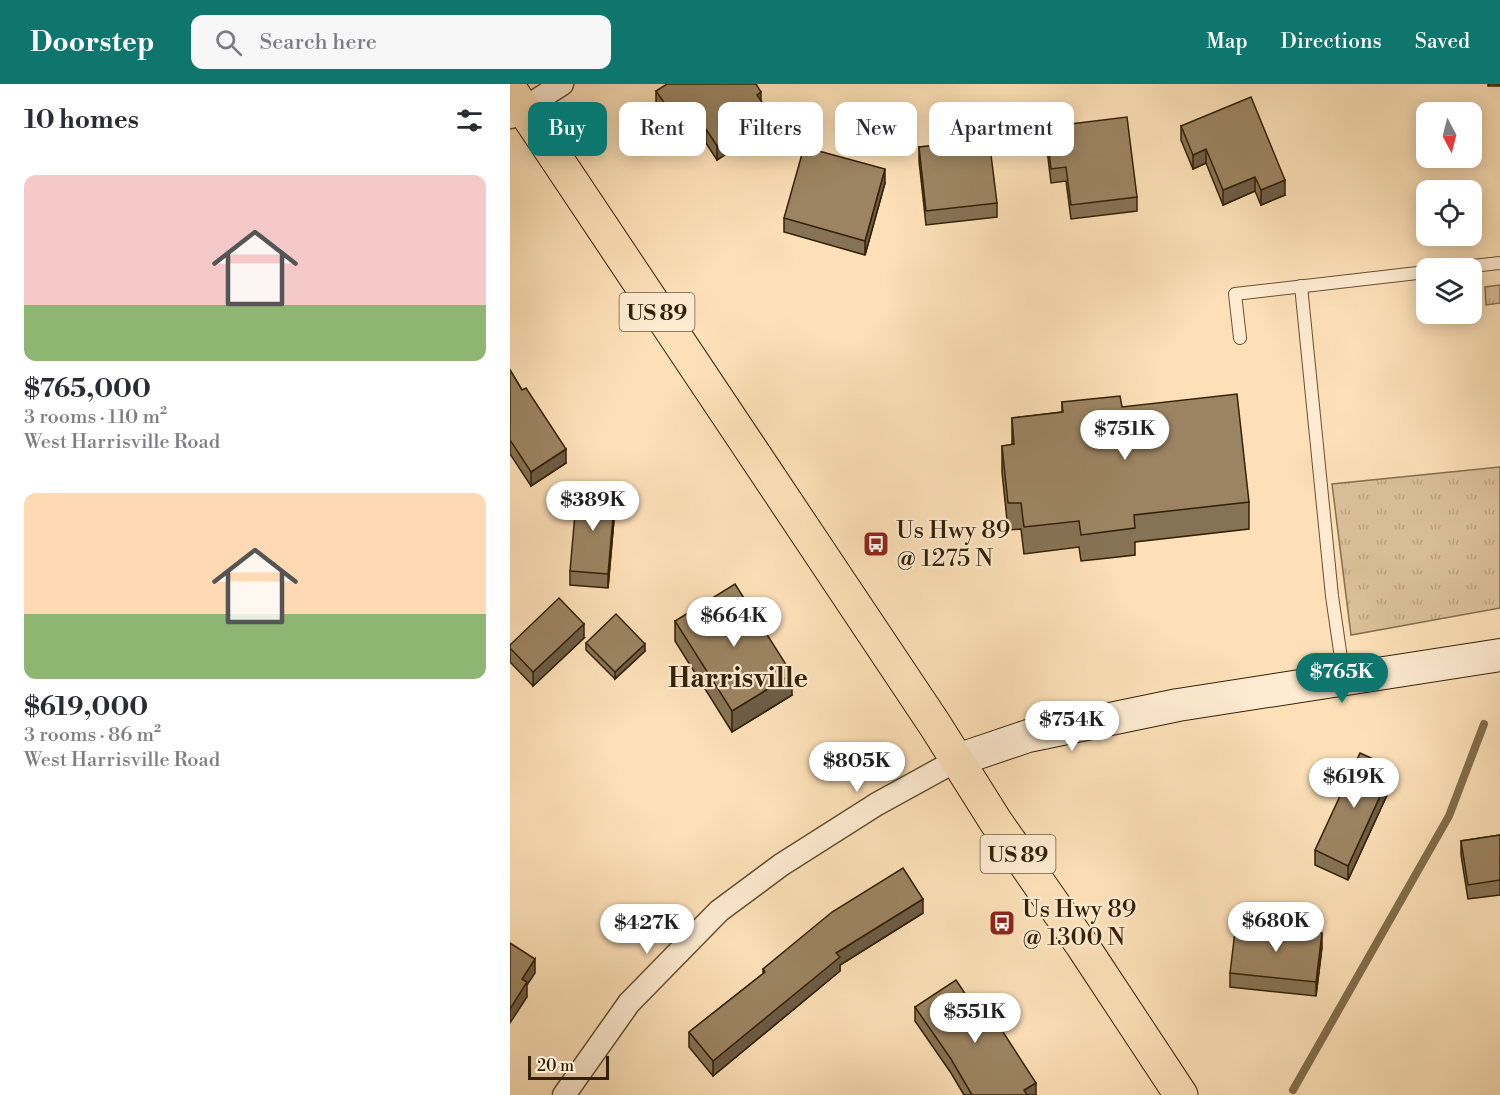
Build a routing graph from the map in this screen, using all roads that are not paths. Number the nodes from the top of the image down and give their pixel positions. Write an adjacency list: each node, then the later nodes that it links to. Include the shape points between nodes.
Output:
1 (562, 84): 2 (street)
2 (515, 105): 10 (main road, US 89)
3 (1500, 263): 4 (lane)
4 (1482, 265)
5 (1416, 273): 6 (lane)
6 (1301, 286): 7 (lane, via 1235,294); 9 (lane)
7 (1240, 338)
8 (1500, 656): 9 (main road)
9 (1344, 679): 10 (main road, via 1178,705 1028,736)
10 (957, 760): 11 (street, via 877,804 719,911 629,1003); 12 (main road, US 89)
11 (564, 1095)
12 (1181, 1095)

